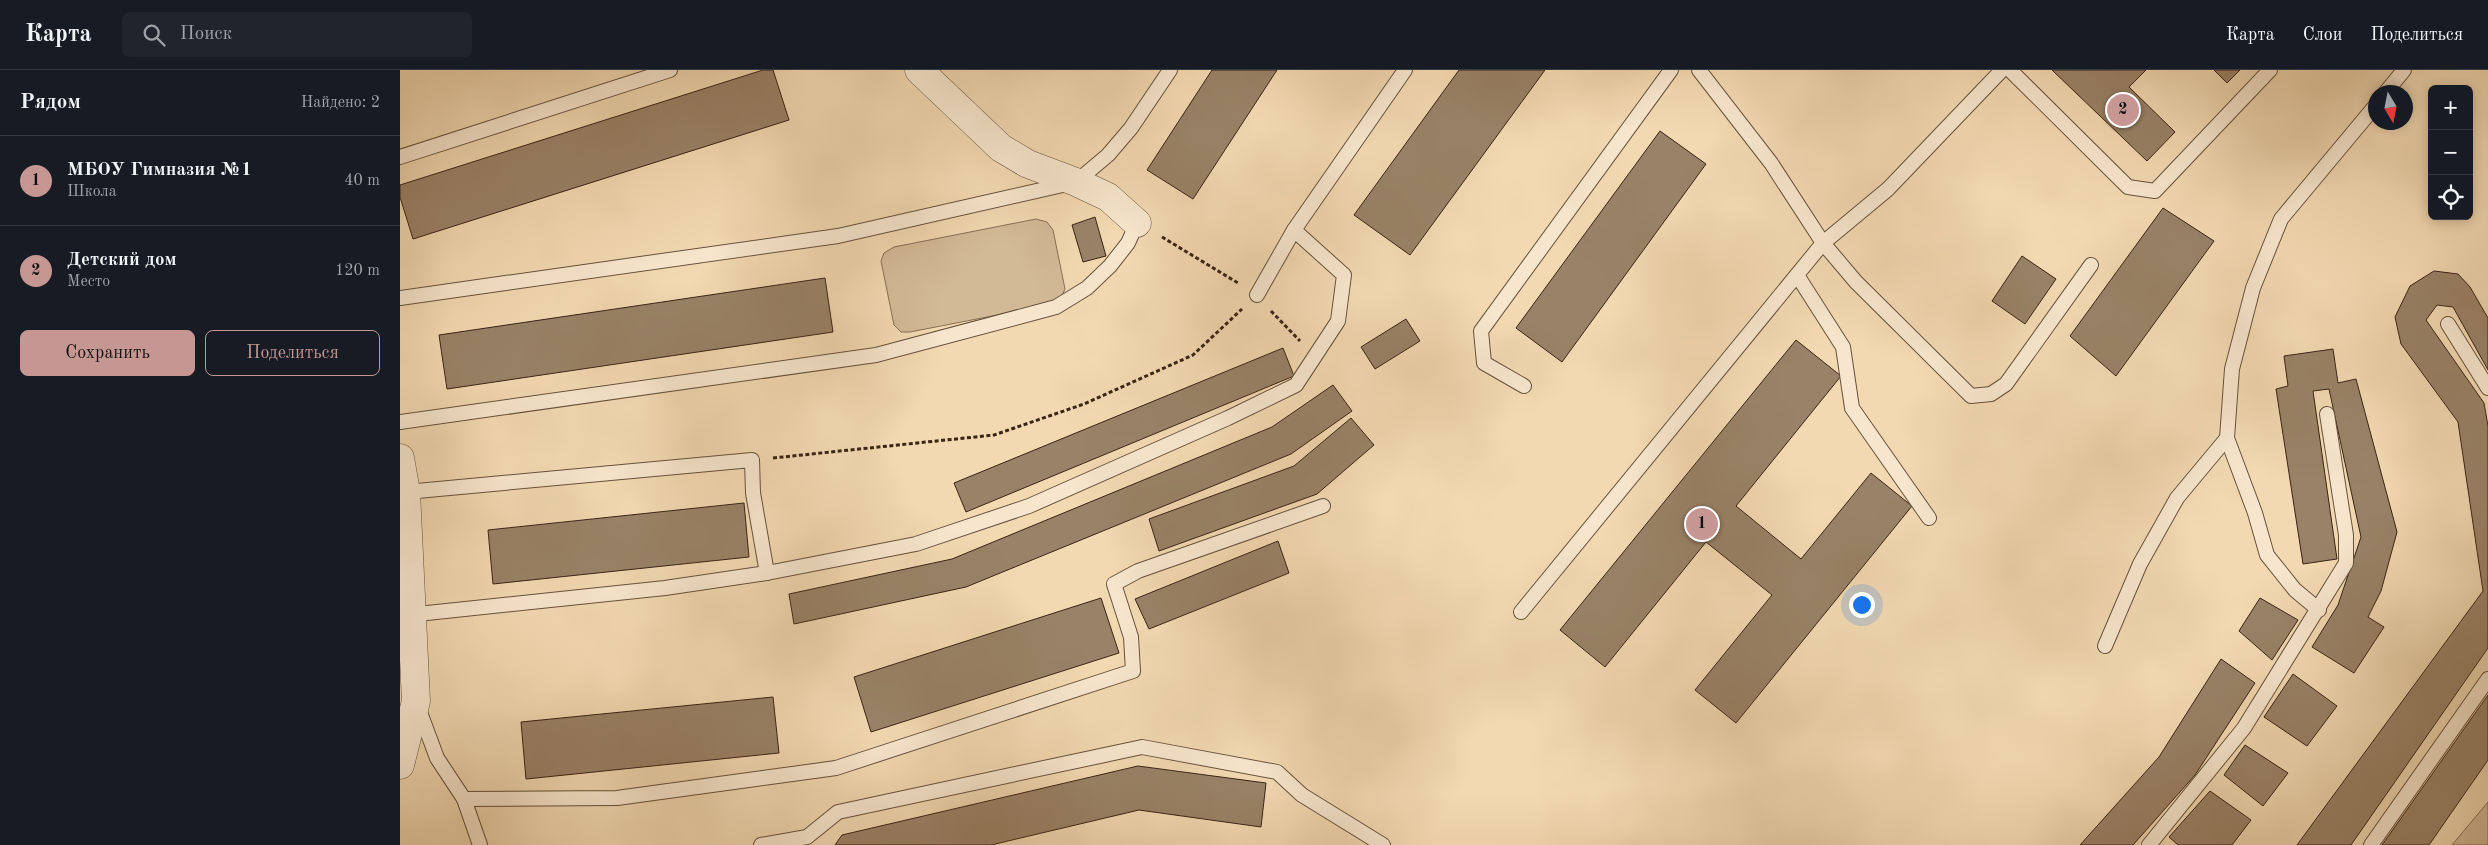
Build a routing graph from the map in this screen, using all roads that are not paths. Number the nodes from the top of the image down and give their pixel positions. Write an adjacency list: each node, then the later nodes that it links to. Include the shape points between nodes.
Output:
1 (670, 70): 13 (lane)
2 (919, 70): 14 (street, via 1001,148 1028,164)
3 (1170, 70): 14 (lane, via 1131,128 1108,155)
4 (1405, 70): 16 (lane)
5 (1671, 70): 23 (lane, via 1481,331 1484,363)
6 (1700, 70): 17 (lane, via 1771,163)
7 (2002, 70): 17 (lane, via 1888,189)
8 (2010, 70): 9 (lane, via 2128,187 2155,191)
9 (2270, 70)
10 (2404, 70): 11 (lane)
11 (2392, 85)
12 (2368, 115): 27 (lane, via 2281,218 2253,288 2232,369)
13 (400, 157)
14 (1076, 182): 15 (street, via 1108,197); 21 (lane, via 838,236)
15 (1138, 223): 26 (lane, via 1128,243 1110,266 1087,288 1056,307 876,355)
16 (1294, 230): 20 (lane); 32 (lane, via 1344,275 1338,321 1296,385 1029,506 916,544)
17 (1823, 243): 18 (lane, via 1894,322 1971,396 1991,394 2006,384); 19 (lane)
18 (2091, 265)
19 (1797, 275): 31 (lane, via 1843,347 1852,408); 34 (lane)
20 (1256, 295)
21 (400, 298)
22 (2448, 324): 24 (lane)
23 (1524, 386)
24 (2488, 388)
25 (2326, 414): 33 (lane, via 2346,535 2346,564)
26 (400, 422)
27 (2227, 438): 33 (lane, via 2267,555 2295,590); 36 (lane, via 2177,498 2140,564)
28 (400, 458): 29 (street)
29 (403, 495): 32 (lane, via 752,460); 35 (street)
30 (1323, 506): 40 (lane, via 1138,571 1114,584 1131,637 1133,671 836,768 617,798)
31 (1930, 518)
32 (767, 573): 35 (lane, via 665,588)
33 (2319, 610): 44 (lane, via 2244,728)
34 (1521, 612)
35 (405, 616): 38 (street)
36 (2105, 646)
37 (2488, 679): 45 (lane)
38 (416, 701): 39 (street); 40 (lane, via 437,758)
39 (400, 765)
40 (464, 800): 41 (lane)
41 (480, 845)
42 (761, 845): 43 (lane, via 807,837 838,812 1142,747 1277,772 1302,795)
43 (1384, 845)
44 (2149, 845)
45 (2371, 845)

